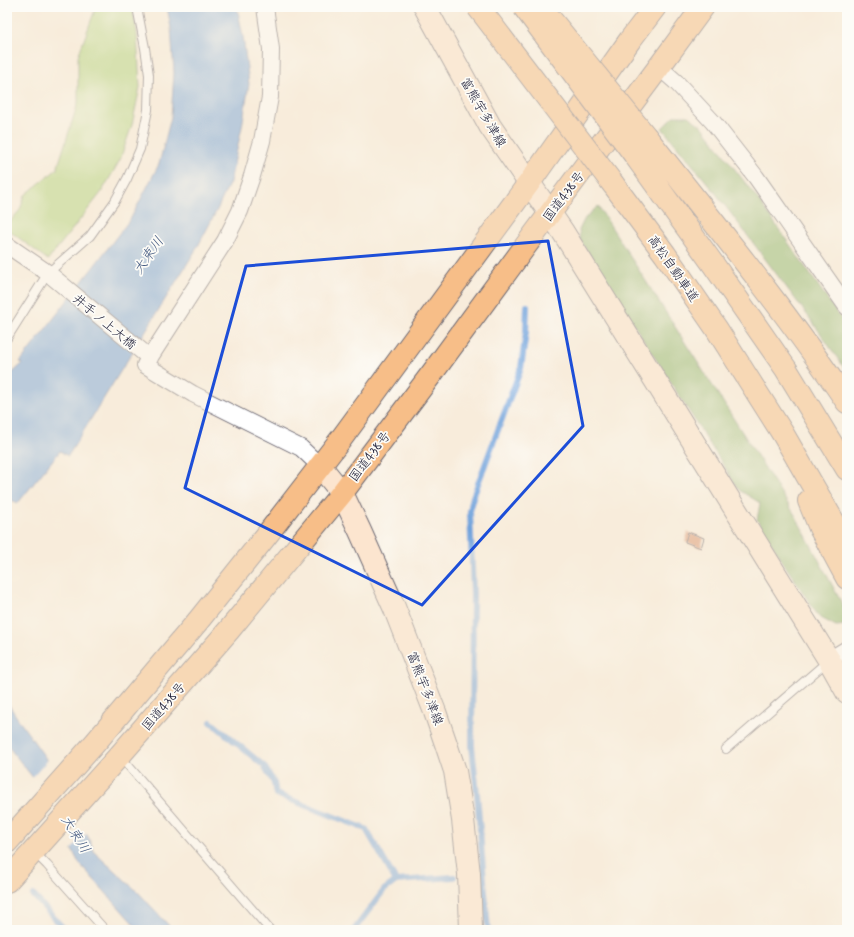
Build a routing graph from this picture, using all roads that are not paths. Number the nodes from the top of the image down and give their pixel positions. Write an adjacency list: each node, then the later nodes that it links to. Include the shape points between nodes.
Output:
1 (137, 7): 14 (lane, via 149,75 148,110 140,149 128,179 90,236)
2 (265, 7): 17 (street, via 271,49 270,96 262,141 252,176 240,211 225,241)
3 (425, 7): 11 (main road, 富熊宇多津線, via 490,126)
4 (478, 7): 19 (highway, 高松自動車道, bridge, via 666,254)
5 (524, 7): 10 (highway, bridge)
6 (541, 7): 10 (highway, bridge)
7 (655, 7): 11 (highway)
8 (703, 7): 9 (highway, 国道438号)
9 (659, 67): 12 (highway, 国道438号); 15 (street, via 713,122 756,177)
10 (641, 146): 18 (highway, via 753,271); 21 (highway, via 713,264 786,369)
11 (529, 183): 12 (main road, 富熊宇多津線); 20 (highway)
12 (550, 213): 22 (highway, 国道438号); 25 (main road, 富熊宇多津線)
13 (7, 245): 14 (street, 井手ノ上大橋)
14 (48, 273): 16 (lane); 17 (street, 井手ノ上大橋)
15 (847, 307)
16 (7, 338)
17 (147, 356): 20 (street, via 145,365 193,394 301,448)
18 (847, 402)
19 (783, 434): 23 (highway, 高松自動車道); 24 (highway, via 820,528)
20 (320, 466): 22 (main road, 富熊宇多津線); 29 (highway, via 198,622 95,743)
21 (847, 469)
22 (342, 493): 28 (highway, 国道438号, via 229,630); 34 (main road, 富熊宇多津線, via 394,607 455,771 469,874)
23 (847, 544)
24 (847, 578)
25 (838, 654): 26 (main road, 富熊宇多津線); 27 (lane)
26 (847, 692)
27 (726, 749)
28 (117, 758): 30 (highway, 国道438号); 33 (lane)
29 (12, 832)
30 (36, 849): 31 (highway, 国道438号); 32 (lane, via 47,865)
31 (7, 882)
32 (105, 930)
33 (270, 930)
34 (471, 930)

